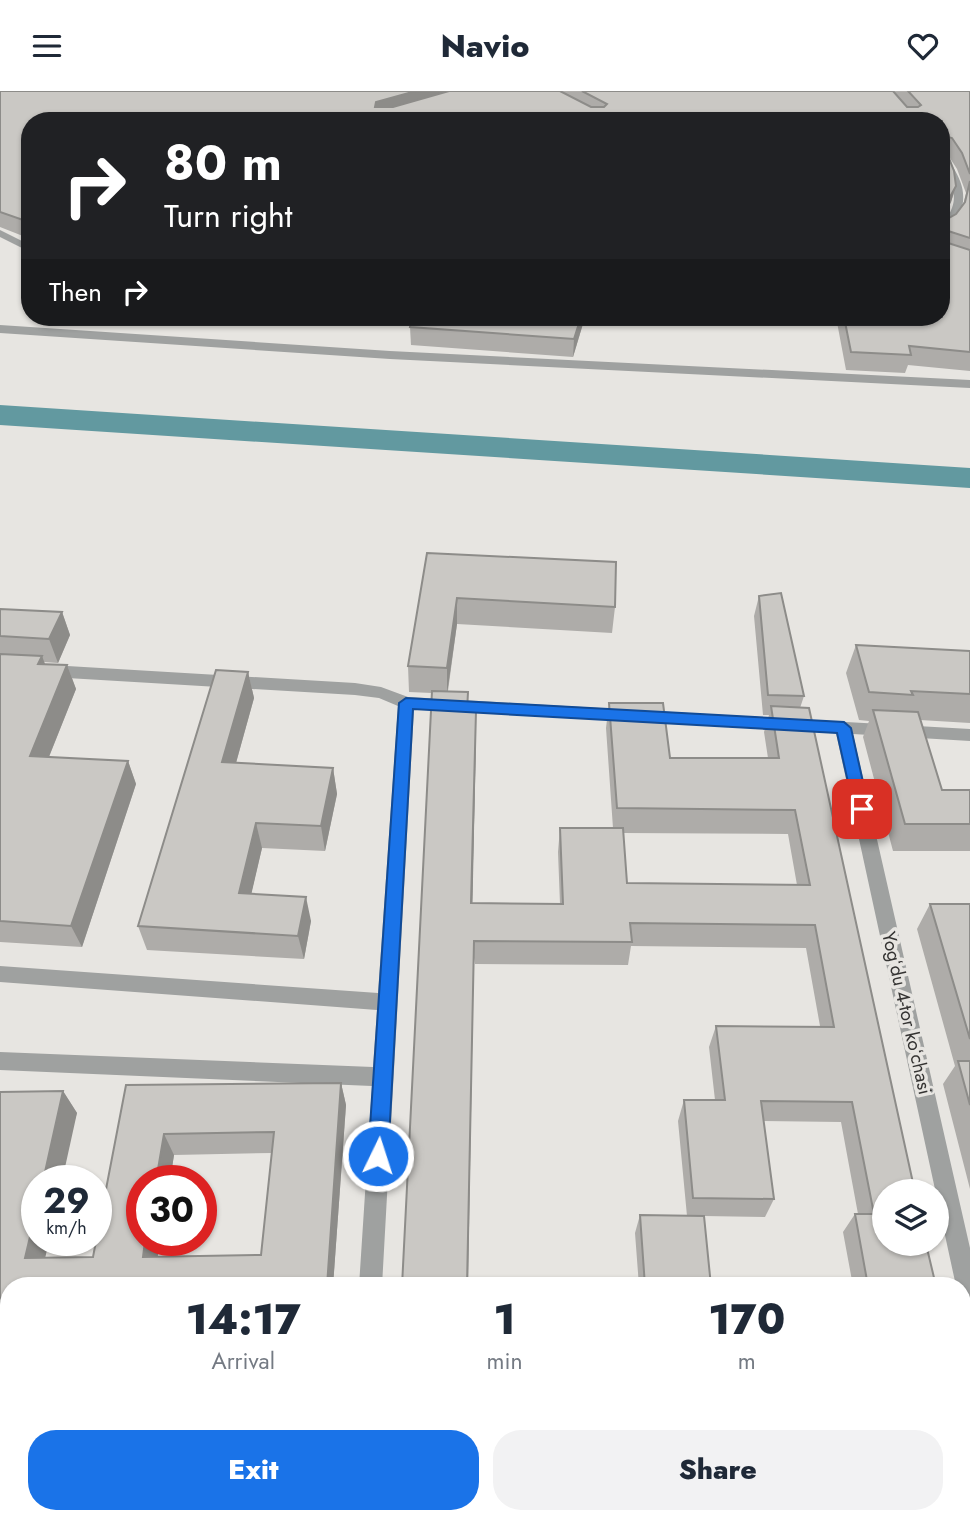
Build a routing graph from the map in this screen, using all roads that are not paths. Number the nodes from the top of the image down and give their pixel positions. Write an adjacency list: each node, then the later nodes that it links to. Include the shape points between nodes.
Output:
1 (950, 169): 2 (street, via 963,188)
2 (950, 224)
3 (0, 233): 4 (street)
4 (21, 244)
5 (36, 326): 7 (street)
6 (0, 329): 7 (street)
7 (32, 331): 8 (street, via 390,355)
8 (970, 384)
9 (0, 668): 10 (street, via 355,689)
10 (406, 703): 11 (street); 14 (street)
11 (844, 728): 12 (street); 18 (street, Yogʻdu 4-tor koʻchasi)
12 (970, 735)
13 (0, 974): 14 (street)
14 (388, 1002): 16 (street)
15 (0, 1061): 16 (street)
16 (383, 1077): 17 (street)
17 (371, 1277)
18 (965, 1277)

